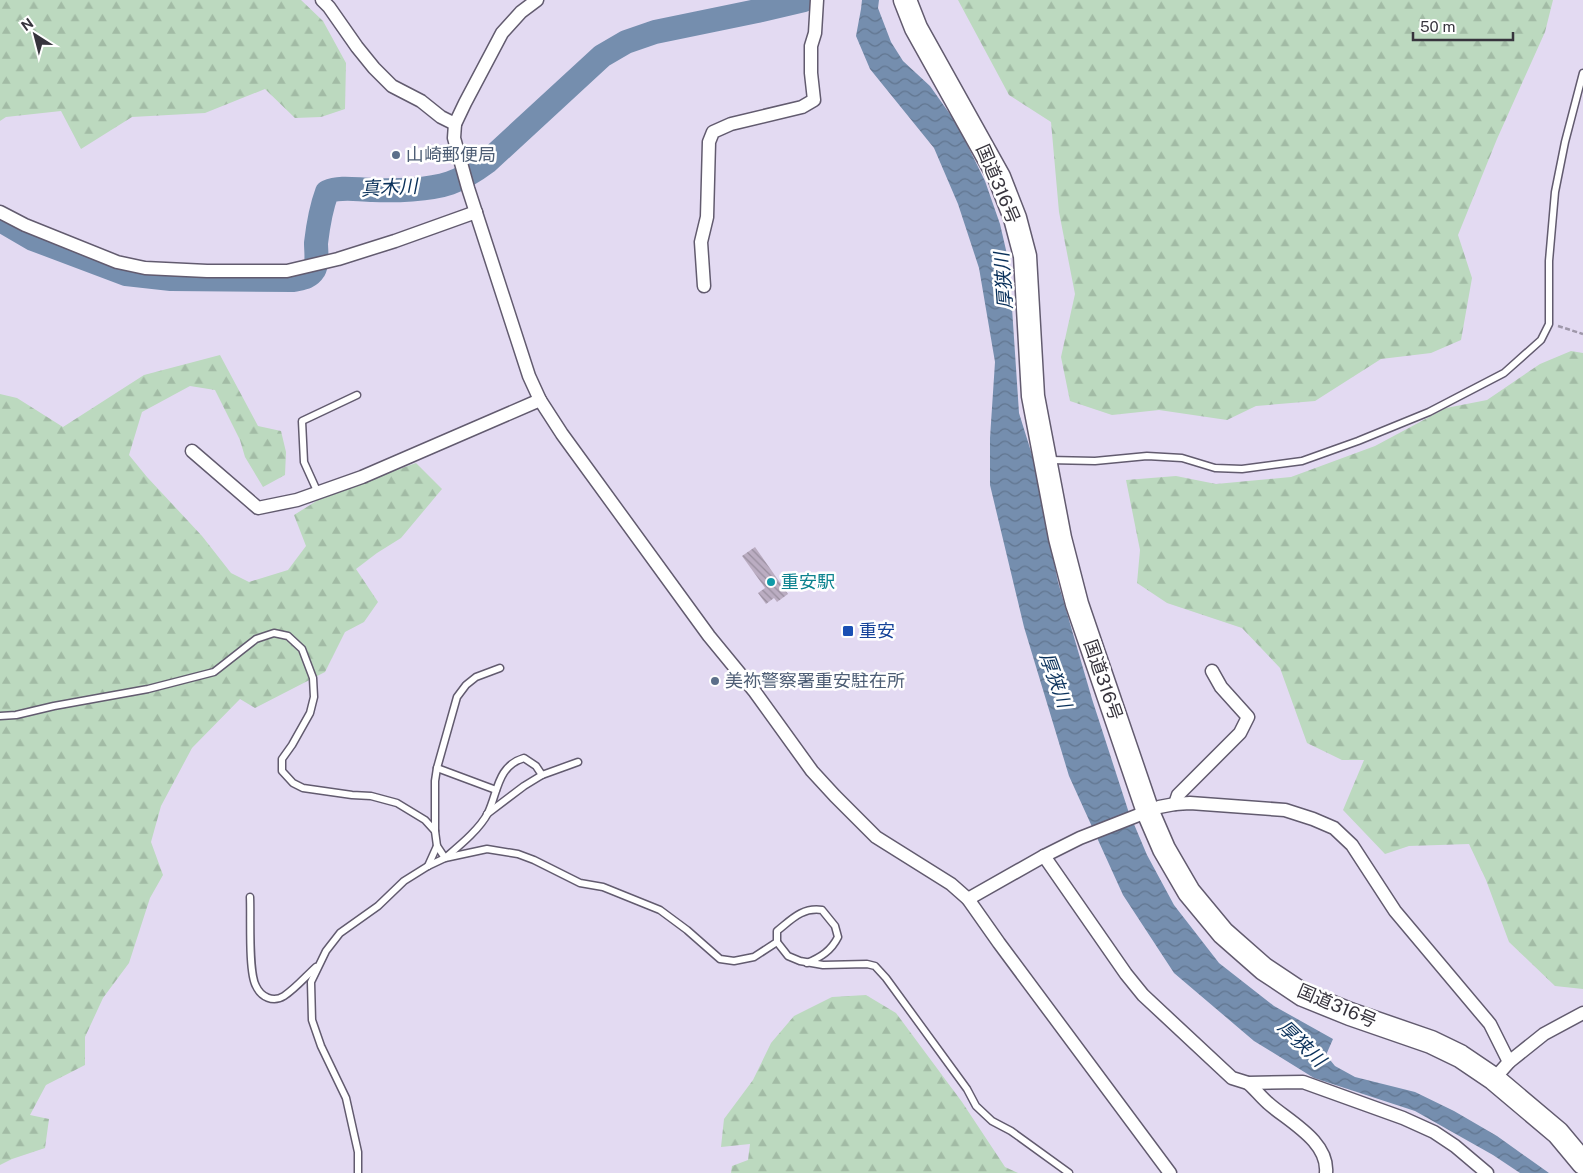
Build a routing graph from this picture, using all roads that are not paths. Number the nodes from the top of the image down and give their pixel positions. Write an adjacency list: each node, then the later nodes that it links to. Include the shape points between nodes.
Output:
1 (322, 0): 6 (street, via 374,68 392,86)
2 (537, 0): 6 (street, via 502,33)
3 (817, 0): 9 (street, via 811,46 814,100 802,107 731,124 713,132 709,142 708,217 701,242)
4 (905, 0): 13 (highway, 国道316号, via 916,28 999,177 1015,218 1025,256 1033,396)
5 (1583, 73): 13 (lane, via 1555,192 1548,261 1549,324 1540,340 1504,373 1429,412 1302,461 1242,469 1216,468 1182,458 1147,456 1096,461)
6 (455, 124): 8 (street, via 454,138)
7 (0, 212): 8 (street, via 117,262 144,268 208,271 287,271 338,259)
8 (476, 212): 11 (street, via 529,376)
9 (704, 286)
10 (357, 396): 14 (lane, via 302,421 304,462)
11 (540, 400): 14 (street); 31 (street, via 703,628 755,692 812,771 876,837 951,884)
12 (192, 451): 14 (street, via 258,508)
13 (1045, 460): 23 (highway, 国道316号, via 1077,604)
14 (318, 493)
15 (500, 668): 19 (lane, via 476,677 457,698)
16 (1212, 671): 22 (street, via 1221,687 1248,717 1240,733 1178,795)
17 (0, 716): 25 (lane, via 183,681 214,672 256,639 274,633 288,636 302,648 314,696 310,713 282,759 282,771 303,788 370,796 397,803 425,820)
18 (578, 762): 20 (lane)
19 (437, 768): 21 (lane); 25 (lane)
20 (542, 775): 21 (lane, via 524,758 514,761 505,769); 24 (lane)
21 (496, 790): 24 (lane)
22 (1175, 804): 23 (street); 36 (street, via 1285,810 1334,828 1352,845 1395,911 1490,1024)
23 (1144, 813): 27 (street); 37 (highway, 国道316号, via 1189,892 1223,933 1264,969 1303,995 1431,1042 1460,1056)
24 (488, 814): 28 (lane)
25 (435, 832): 26 (lane)
26 (436, 846): 28 (lane); 29 (lane)
27 (1044, 856): 31 (street); 38 (street, via 1143,995 1232,1078)
28 (445, 858): 29 (lane); 32 (lane, via 487,849 518,854 580,883 603,887 660,910 720,958 734,961 754,957)
29 (428, 866): 34 (lane, via 404,881 378,906 340,933)
30 (250, 897): 34 (lane, via 252,970 255,985 262,995 270,999 283,997)
31 (968, 899): 42 (street)
32 (777, 942): 33 (lane, via 788,956); 33 (lane, via 777,931 799,914 812,908 822,910 835,926 838,937 824,954)
33 (807, 963): 41 (lane, via 875,966 967,1089 976,1106 992,1121)
34 (319, 964): 40 (lane, via 311,982 312,1020 346,1098 358,1152)
35 (1583, 1013): 36 (street, via 1544,1034)
36 (1509, 1062): 37 (street)
37 (1494, 1079): 39 (highway, 国道316号, via 1558,1133)
38 (1248, 1083): 43 (street, via 1317,1145 1324,1156); 44 (street, via 1302,1082 1395,1115 1434,1132)
39 (1583, 1163)
40 (358, 1173)
41 (1069, 1173)
42 (1170, 1173)
43 (1326, 1173)
44 (1487, 1173)

